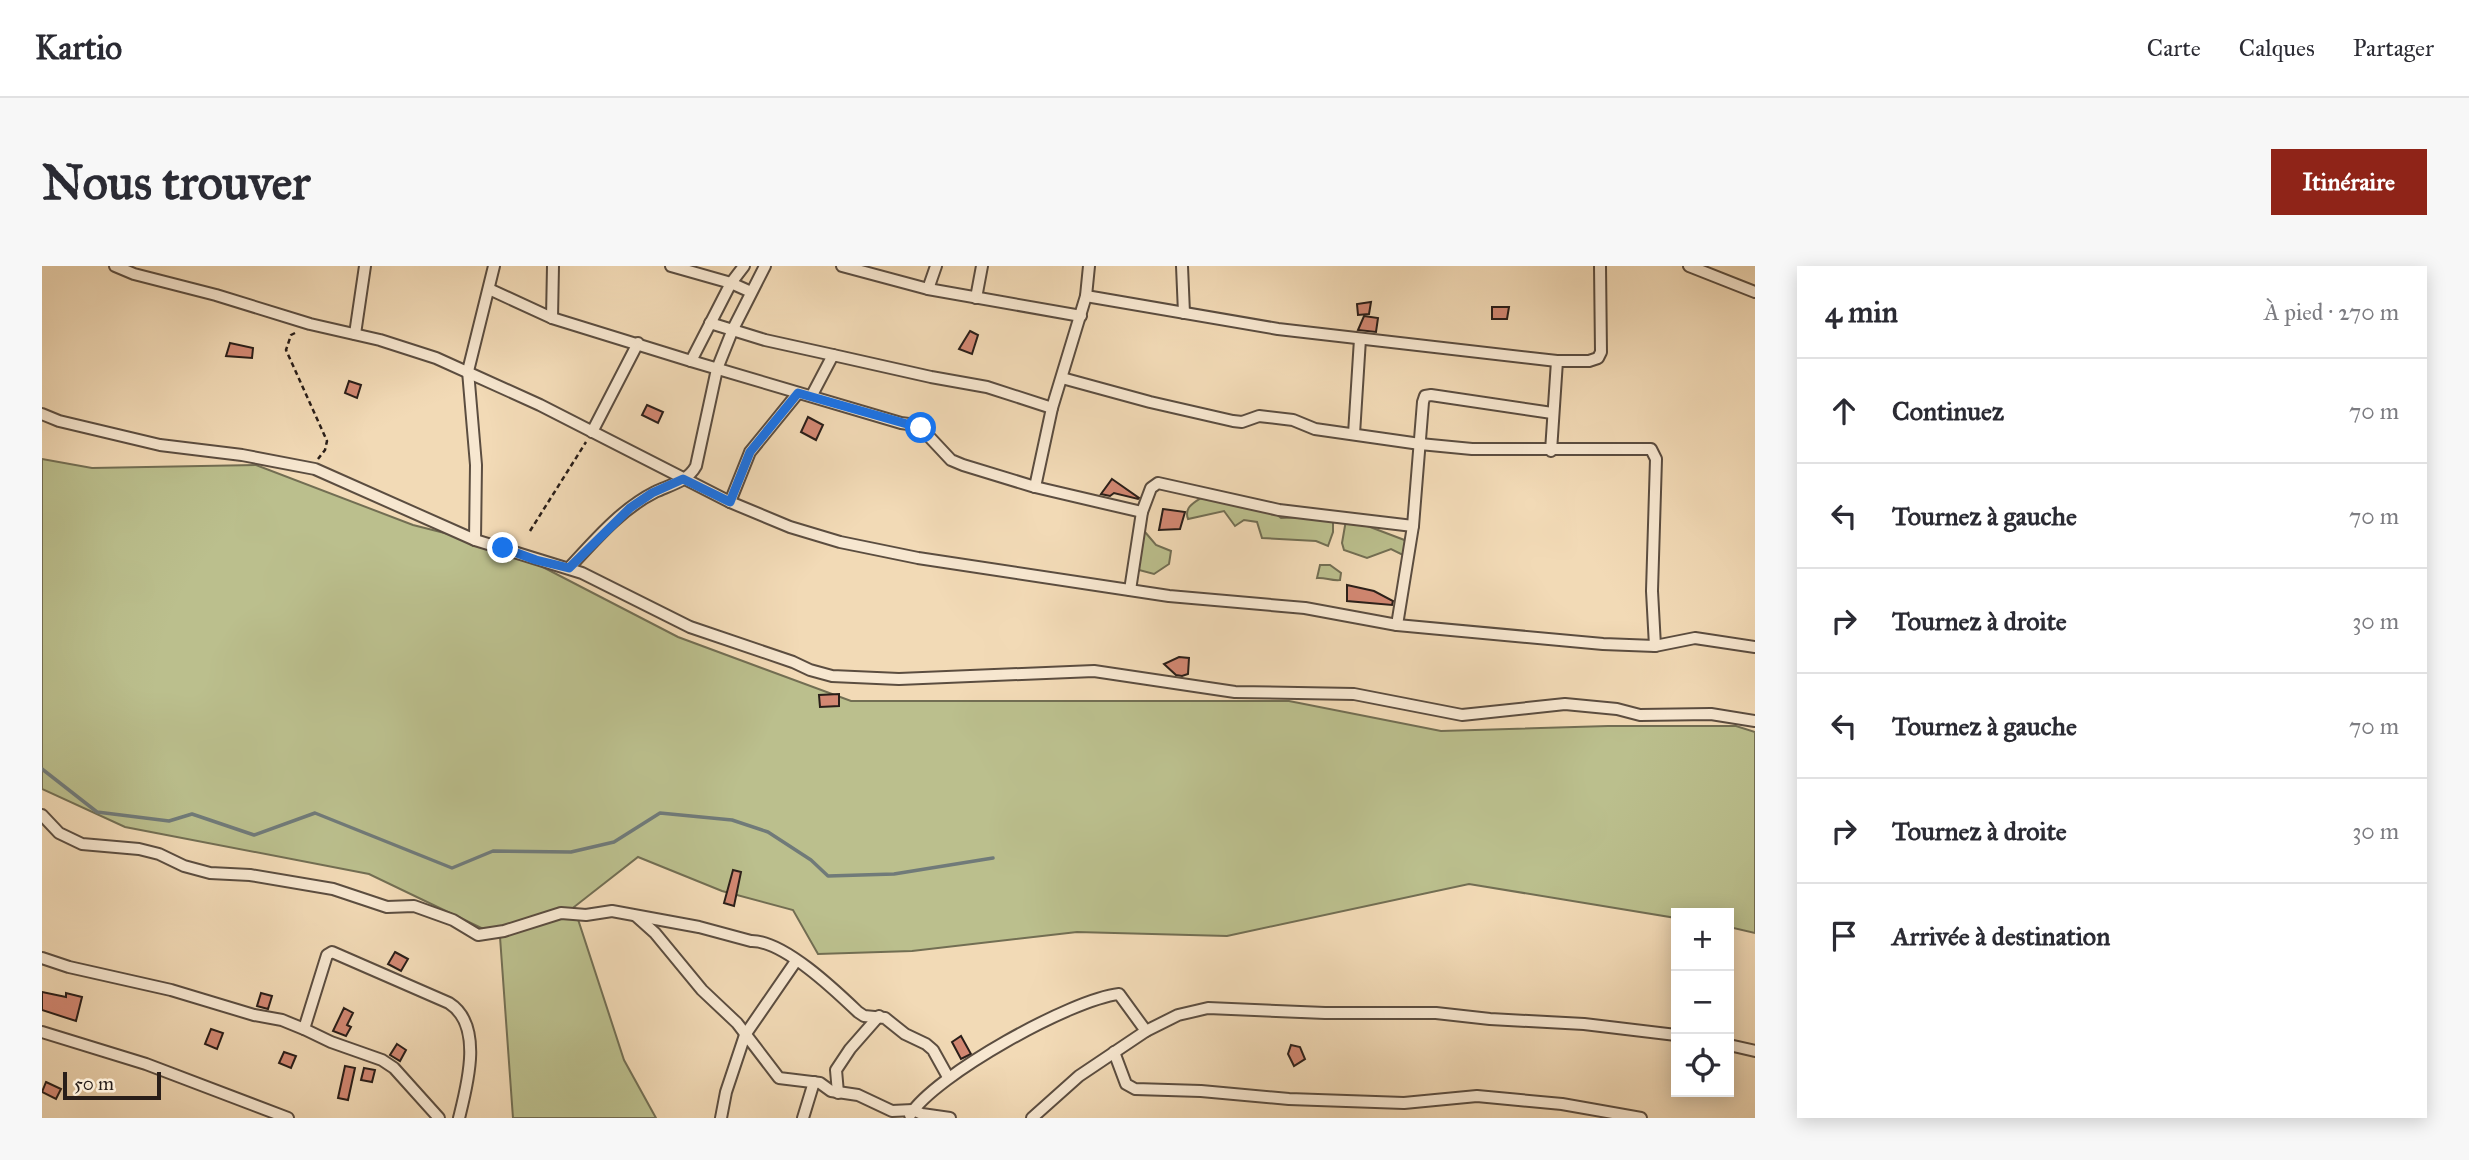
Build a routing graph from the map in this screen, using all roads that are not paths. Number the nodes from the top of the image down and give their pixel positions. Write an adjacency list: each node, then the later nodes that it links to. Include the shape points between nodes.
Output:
1 (115, 266): 27 (street)
2 (365, 266): 27 (street)
3 (494, 266): 16 (street)
4 (554, 266): 24 (street)
5 (671, 266): 15 (street)
6 (744, 266): 15 (street)
7 (765, 266): 18 (street)
8 (842, 266): 17 (street)
9 (936, 266): 17 (street)
10 (982, 266): 21 (street)
11 (1089, 266): 20 (street)
12 (1182, 266): 22 (street)
13 (1600, 266): 31 (street, via 1601,352 1589,361)
14 (1689, 266): 19 (street)
15 (731, 284): 18 (street); 25 (street)
16 (489, 289): 24 (street); 34 (street)
17 (928, 289): 21 (street)
18 (751, 292): 26 (street)
19 (1755, 292)
20 (1086, 296): 22 (street); 23 (street)
21 (976, 298): 23 (street)
22 (1184, 313): 28 (street)
23 (1081, 316): 35 (street)
24 (552, 317): 29 (street)
25 (710, 323): 26 (street); 32 (street)
26 (733, 329): 30 (street); 33 (street)
27 (355, 334): 34 (street)
28 (1360, 339): 31 (street); 42 (street)
29 (638, 343): 32 (street); 41 (street)
30 (833, 355): 37 (street); 38 (street, via 986,387)
31 (1557, 361): 39 (street)
32 (691, 362): 33 (street)
33 (717, 369): 36 (street); 45 (street, via 696,466)
34 (468, 371): 41 (street); 50 (street, via 476,465)
35 (1062, 378): 38 (street); 42 (street, via 1233,421 1259,416)
36 (798, 393): 37 (street); 47 (street, via 750,452)
37 (812, 395): 46 (street, via 916,425 951,460)
38 (1052, 408): 46 (street)
39 (1552, 413): 43 (street, via 1428,395 1423,402); 44 (street)
40 (42, 414): 50 (street, via 160,445 314,469)
41 (592, 432): 45 (street)
42 (1354, 434): 43 (street)
43 (1420, 444): 44 (street); 49 (street)
44 (1551, 450): 54 (street, via 1643,448 1654,453)
45 (683, 479): 47 (street); 51 (street, via 630,508)
46 (1035, 487): 48 (street)
47 (730, 502): 52 (street, via 840,542)
48 (1142, 512): 49 (street, via 1151,488 1158,483 1279,510); 52 (street)
49 (1413, 526): 53 (street)
50 (475, 540): 51 (street)
51 (569, 568): 56 (street, via 690,626 832,676 899,679 1094,671 1235,692 1354,694 1462,715 1565,704 1640,715 1711,714)
52 (1130, 590): 53 (street, via 1305,608)
53 (1397, 625): 54 (street)
54 (1656, 646): 55 (street, via 1695,638)
55 (1755, 647)
56 (1755, 721)
57 (42, 815): 58 (street, via 59,833 82,844 139,849 210,873 333,889 387,907 414,906 478,935 561,913 612,911)
58 (636, 916): 60 (street, via 759,941); 66 (street)
59 (42, 958): 62 (street)
60 (796, 961): 61 (street, via 864,1016); 66 (street)
61 (879, 1016): 70 (street, via 933,1050); 72 (street, via 836,1070)
62 (304, 1029): 76 (street, via 382,1060); 77 (street, via 327,955 332,952 449,1003 461,1013 470,1037)
63 (1146, 1031): 65 (street, via 1178,1015 1208,1008 1436,1013); 69 (street); 70 (street, via 1116,994 1035,1027)
64 (42, 1032): 75 (street, via 146,1064)
65 (1671, 1034)
66 (746, 1035): 71 (street, via 779,1078); 78 (street)
67 (1734, 1046): 68 (street)
68 (1755, 1051)
69 (1114, 1052): 74 (street, via 1126,1084 1135,1089 1404,1103 1477,1096 1562,1104); 81 (street)
70 (948, 1077): 73 (street)
71 (814, 1082): 72 (street); 79 (street)
72 (838, 1093): 73 (street, via 858,1095 892,1111)
73 (911, 1114): 80 (street)
74 (1616, 1115): 82 (street)
75 (288, 1118)
76 (439, 1118)
77 (459, 1118)
78 (721, 1118)
79 (803, 1118)
80 (950, 1118)
81 (1032, 1118)
82 (1641, 1118)

